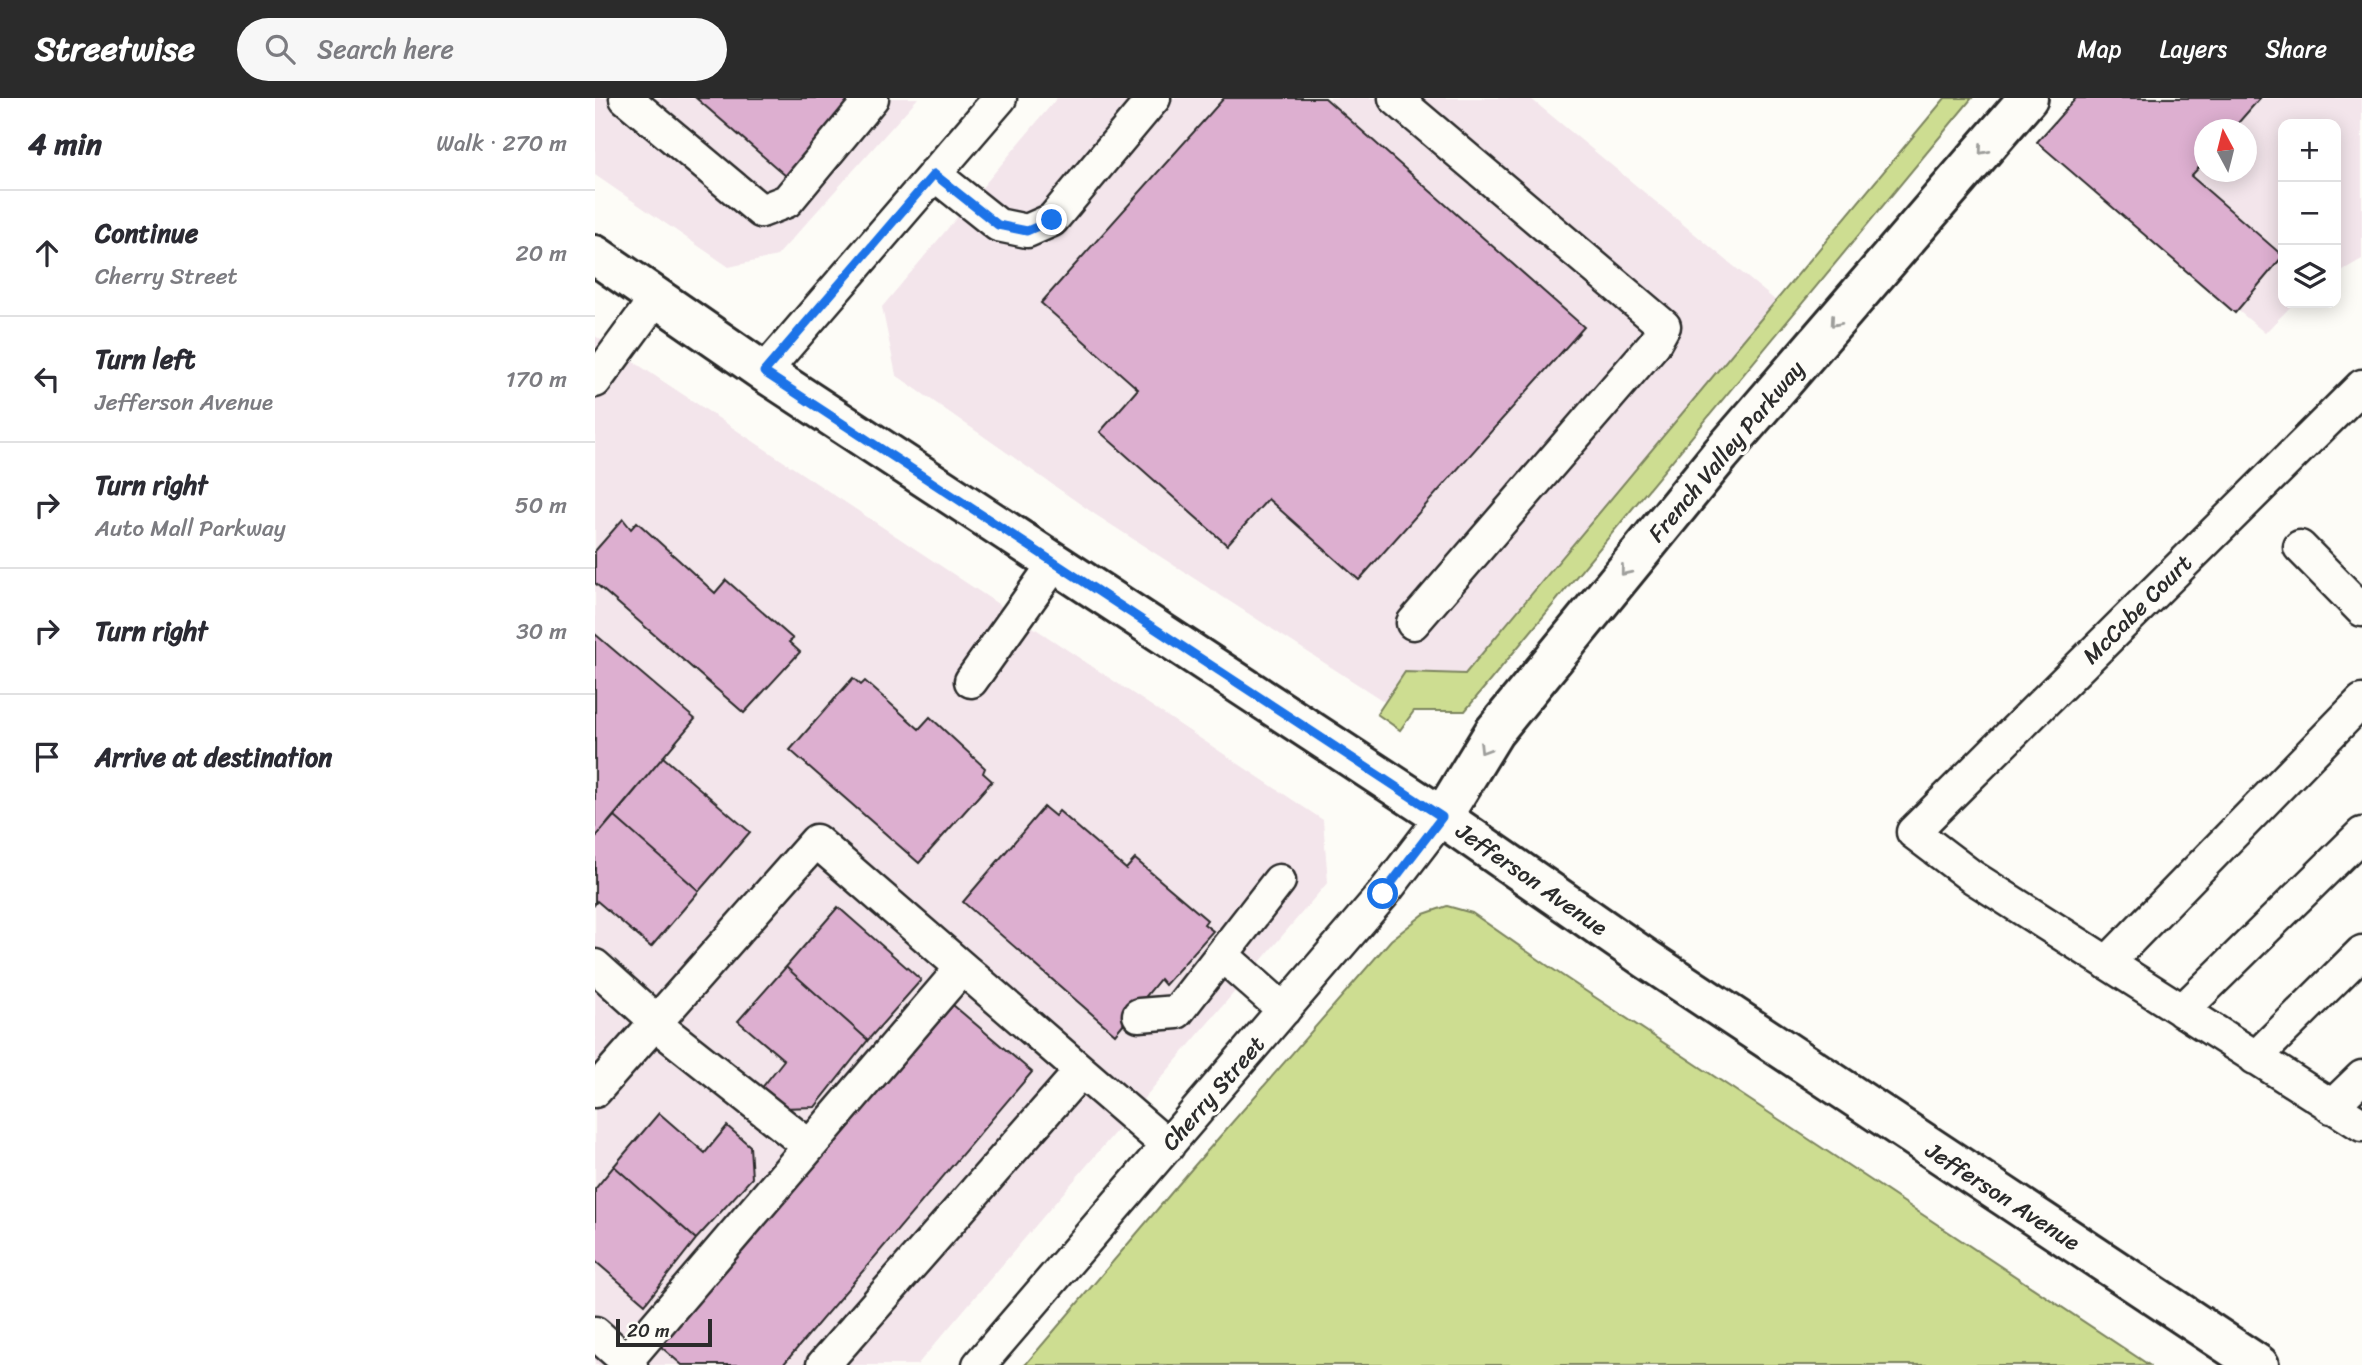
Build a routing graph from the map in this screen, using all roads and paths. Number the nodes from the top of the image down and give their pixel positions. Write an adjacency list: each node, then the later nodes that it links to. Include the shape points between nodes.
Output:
1 (626, 98): 2 (street, via 761,211 787,201)
2 (872, 98)
3 (1000, 98): 7 (street)
4 (1154, 98): 7 (street, via 1052,220 1027,231 998,225)
5 (1395, 98): 16 (street, via 1664,326 1654,344)
6 (2028, 98): 19 (main road, French Valley Parkway, one-way to 19, via 1720,455 1520,700 1494,732)
7 (934, 174): 10 (street)
8 (595, 255): 9 (main road, Jefferson Avenue)
9 (656, 298): 10 (main road, Jefferson Avenue); 11 (street)
10 (764, 372): 14 (main road, Jefferson Avenue)
11 (595, 381)
12 (2362, 386): 24 (street, McCabe Court, via 1913,832 1971,876)
13 (2300, 548): 15 (street)
14 (1055, 563): 17 (street); 19 (main road, Jefferson Avenue)
15 (2362, 611)
16 (1413, 623)
17 (971, 681)
18 (2362, 701): 24 (street)
19 (1442, 817): 27 (street, Cherry Street); 43 (main road, Jefferson Avenue, via 1671,975)
20 (2362, 834): 28 (street)
21 (1279, 881): 23 (street)
22 (2362, 952): 31 (street)
23 (1222, 955): 27 (street); 29 (street, via 1177,1012)
24 (2107, 963): 28 (street)
25 (595, 966): 30 (street)
26 (962, 968): 30 (street, via 816,841); 32 (street); 37 (street)
27 (1284, 1010): 38 (street, Cherry Street)
28 (2182, 1011): 31 (street)
29 (1139, 1015)
30 (655, 1024): 34 (street); 37 (street)
31 (2255, 1058): 35 (street)
32 (1081, 1071): 38 (street); 41 (street)
33 (2362, 1077): 35 (street)
34 (595, 1091)
35 (2331, 1107): 36 (street)
36 (2362, 1125)
37 (809, 1146): 40 (street)
38 (1168, 1146): 42 (street, Cherry Street)
39 (595, 1333): 40 (street)
40 (629, 1363)
41 (823, 1365)
42 (979, 1365)
43 (2259, 1365)

